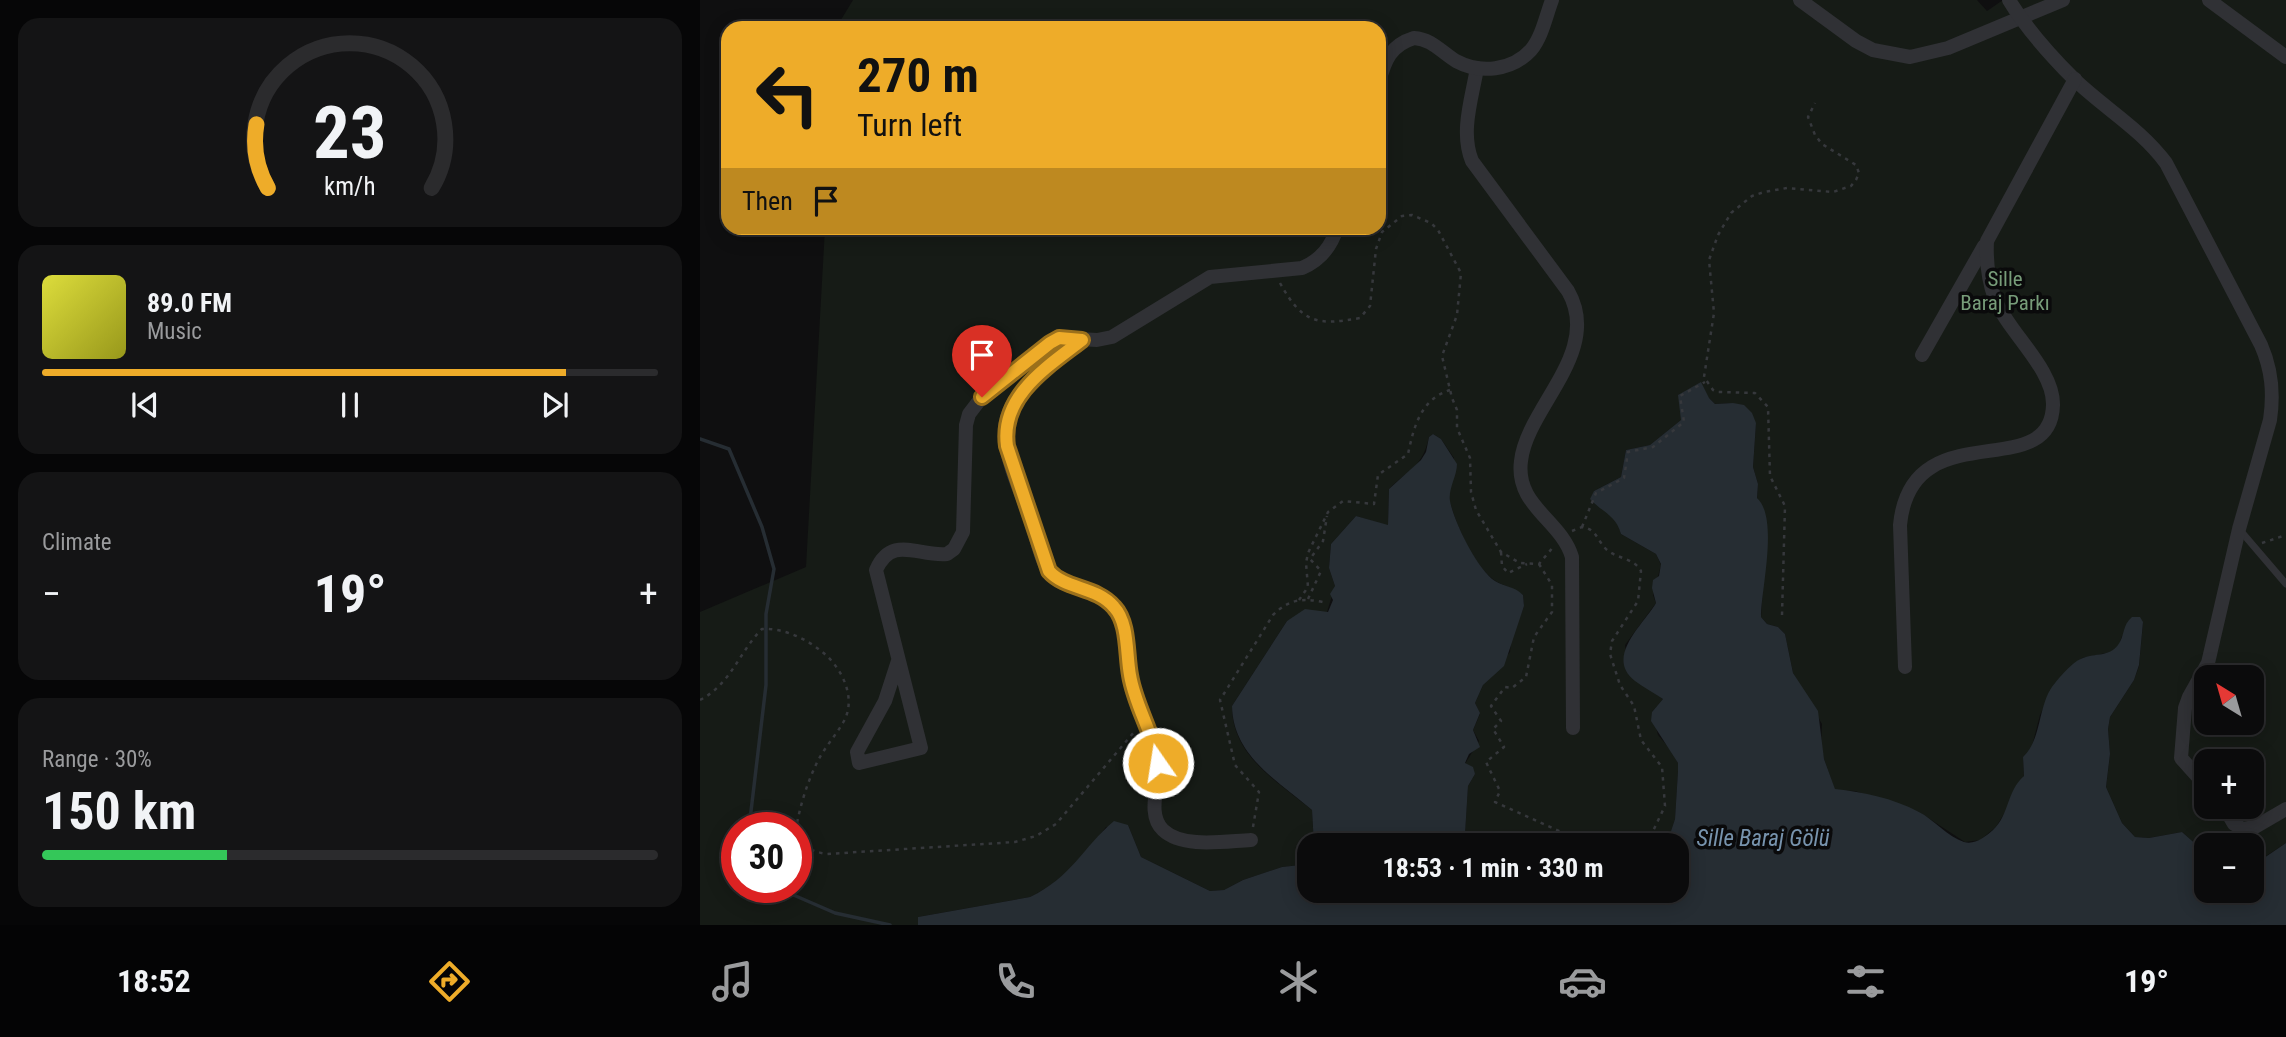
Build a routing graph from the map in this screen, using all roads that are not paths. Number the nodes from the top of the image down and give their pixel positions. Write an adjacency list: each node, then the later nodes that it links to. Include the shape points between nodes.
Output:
1 (1552, 0): 9 (street, via 1532,49 1520,60 1494,69)
2 (1800, 0): 6 (street, via 1873,50 1910,57 1948,48)
3 (2009, 0): 6 (street)
4 (2063, 0): 6 (street)
5 (2209, 0): 7 (street)
6 (2019, 17): 10 (street)
7 (2286, 57)
8 (1386, 59): 9 (street, via 1394,47 1414,38 1433,43 1455,60)
9 (1477, 68): 19 (street, via 1467,128 1468,152 1568,291 1576,311 1574,348 1521,460 1526,496 1570,548 1574,577)
10 (2075, 79): 12 (street); 15 (street, via 2148,141 2166,163 2267,359 2271,412)
11 (1334, 235): 13 (street, via 1319,259 1302,268 1210,277 1112,337)
12 (1987, 242): 14 (street); 18 (street, via 1986,264 1996,300 2040,370 2053,404 2050,421 2042,435 2026,444 1951,456 1922,474 1908,491 1900,526)
13 (1082, 340): 17 (street, via 1059,338 1050,343 975,405 966,425 963,532 954,550 938,555 895,550 880,560 877,580); 23 (street, via 1040,373 1013,404 1005,433 1049,571 1056,579 1107,600 1121,616 1130,678 1158,763 1154,807 1161,828 1186,840)
14 (1922, 355)
15 (2239, 529): 16 (lane); 20 (street, via 2208,663 2185,708 2181,758)
16 (2286, 584)
17 (898, 661): 17 (street, via 885,701 857,751 859,763 921,748)
18 (1905, 667)
19 (1573, 728)
20 (2194, 772)
21 (2286, 809): 22 (street, via 2255,827 2243,829)
22 (2231, 819)
23 (1251, 840)

